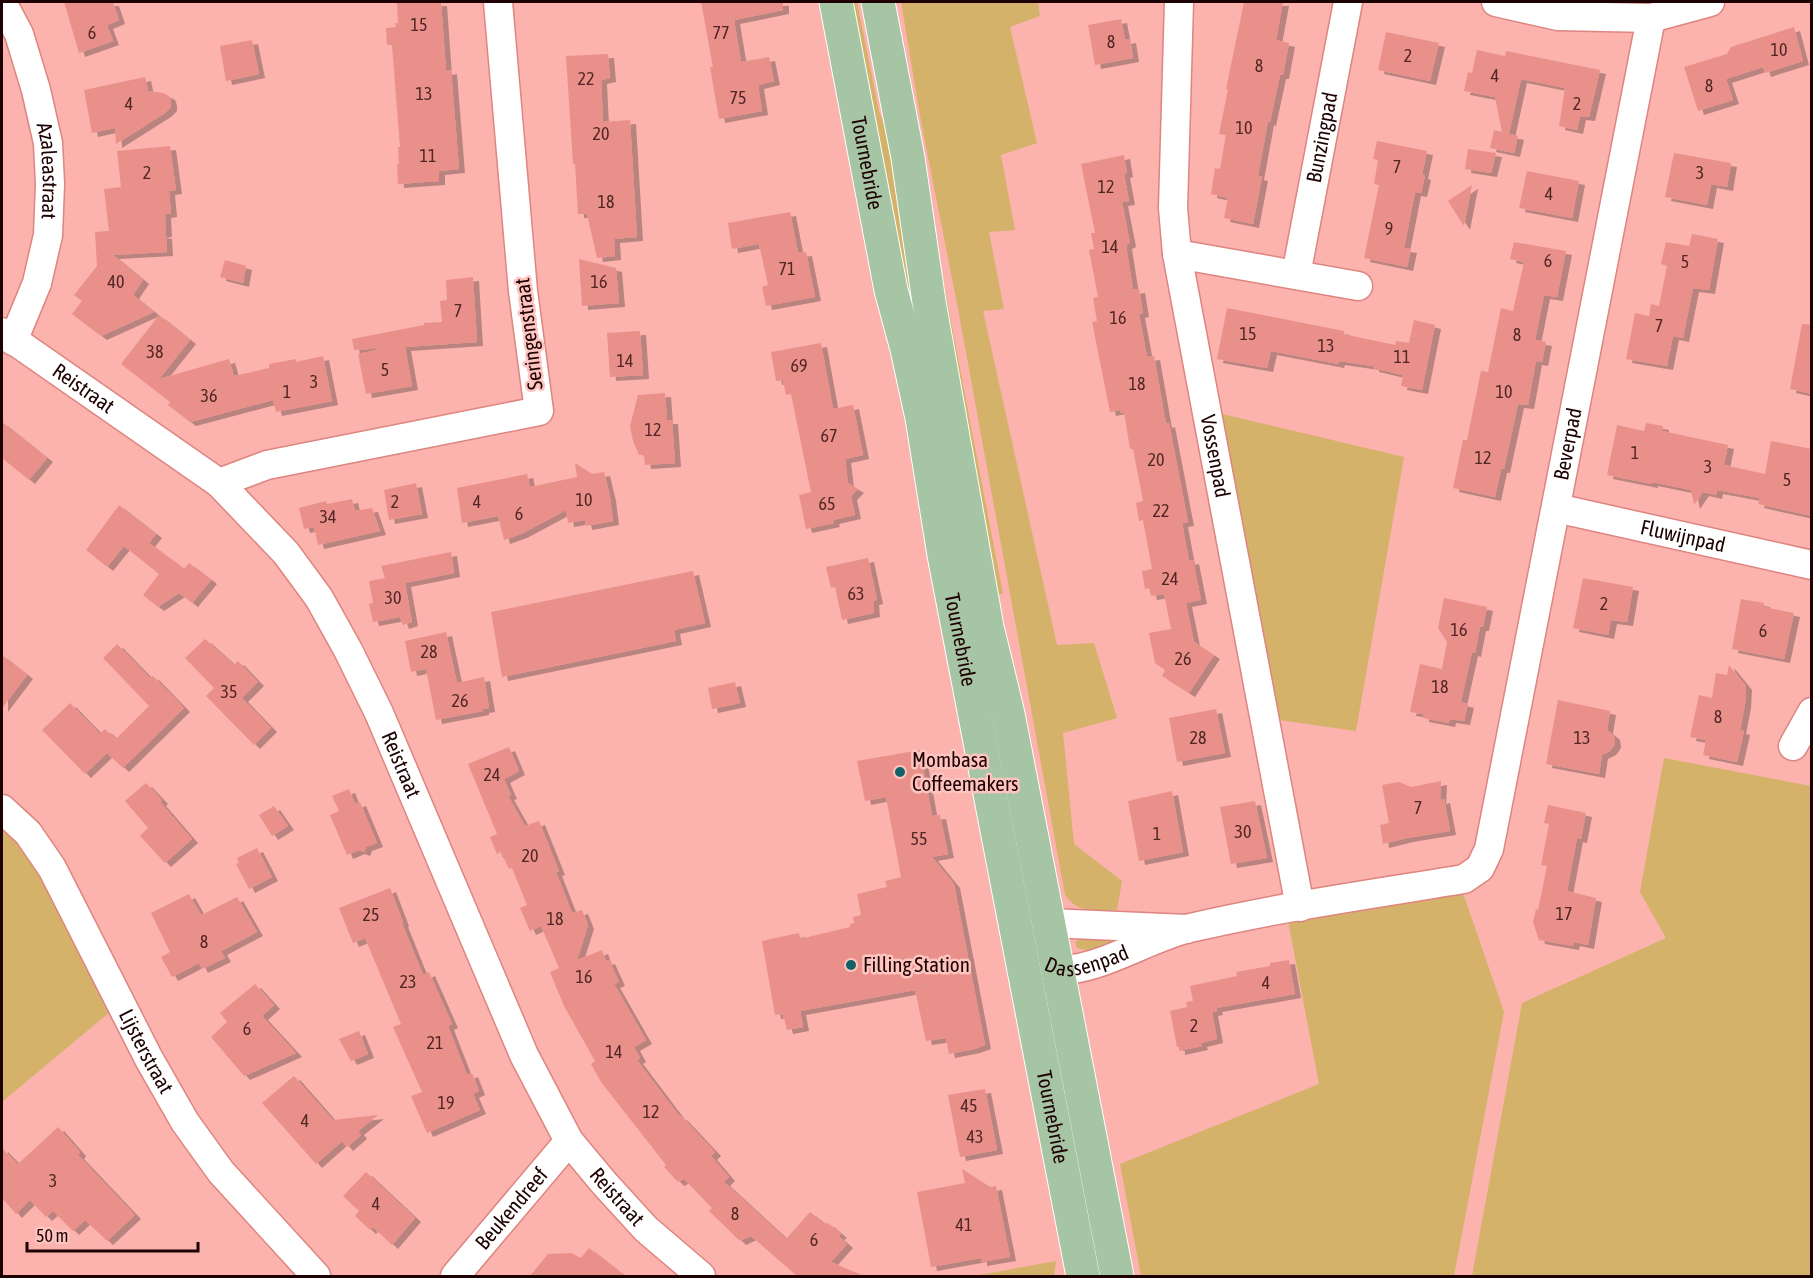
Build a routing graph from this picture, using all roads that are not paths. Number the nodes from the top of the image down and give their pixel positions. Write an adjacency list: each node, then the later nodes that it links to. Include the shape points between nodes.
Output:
1 (2, 2): 13 (street, Azaleastraat, via 19,34 36,90 48,143 50,184 48,235 37,283)
2 (498, 2): 14 (street, Seringenstraat, via 539,411 267,465)
3 (836, 2): 24 (main road, Tournebride, via 891,290 922,418 944,555)
4 (878, 2): 22 (main road, Tournebride, via 987,627)
5 (1179, 2): 10 (street, Vossenpad, via 1173,208)
6 (1348, 2): 11 (street, Bunzingpad)
7 (1496, 2): 9 (street, via 1558,16)
8 (1710, 2): 9 (street)
9 (1651, 18): 15 (street, Beverpad)
10 (1177, 254): 11 (street); 21 (street, Vossenpad)
11 (1296, 275): 12 (street)
12 (1359, 286)
13 (7, 337): 14 (street, Reistraat)
14 (219, 483): 26 (street, Reistraat, via 286,553 319,598 348,650 379,713 524,1055)
15 (1556, 508): 16 (street, Fluwijnpad); 20 (street, Beverpad, via 1489,849)
16 (1812, 565)
17 (1812, 712): 18 (street)
18 (1793, 746)
19 (2, 809): 27 (street, Lijsterstraat, via 28,833 52,868 148,1059 185,1122 221,1172)
20 (1480, 868): 21 (street, Dassenpad, via 1464,879)
21 (1300, 907): 23 (street, Dassenpad)
22 (1049, 922): 23 (street, Dassenpad); 24 (street, Dassenpad); 25 (main road, Tournebride)
23 (1187, 929): 25 (street, Dassenpad, via 1073,969)
24 (1020, 947): 25 (street, Dassenpad); 30 (main road, Tournebride)
25 (1058, 968): 31 (main road, Tournebride)
26 (569, 1141): 28 (street, Beukendreef); 29 (street, Reistraat, via 646,1229)
27 (316, 1276)
28 (455, 1276)
29 (701, 1276)
30 (1083, 1276)
31 (1117, 1276)

